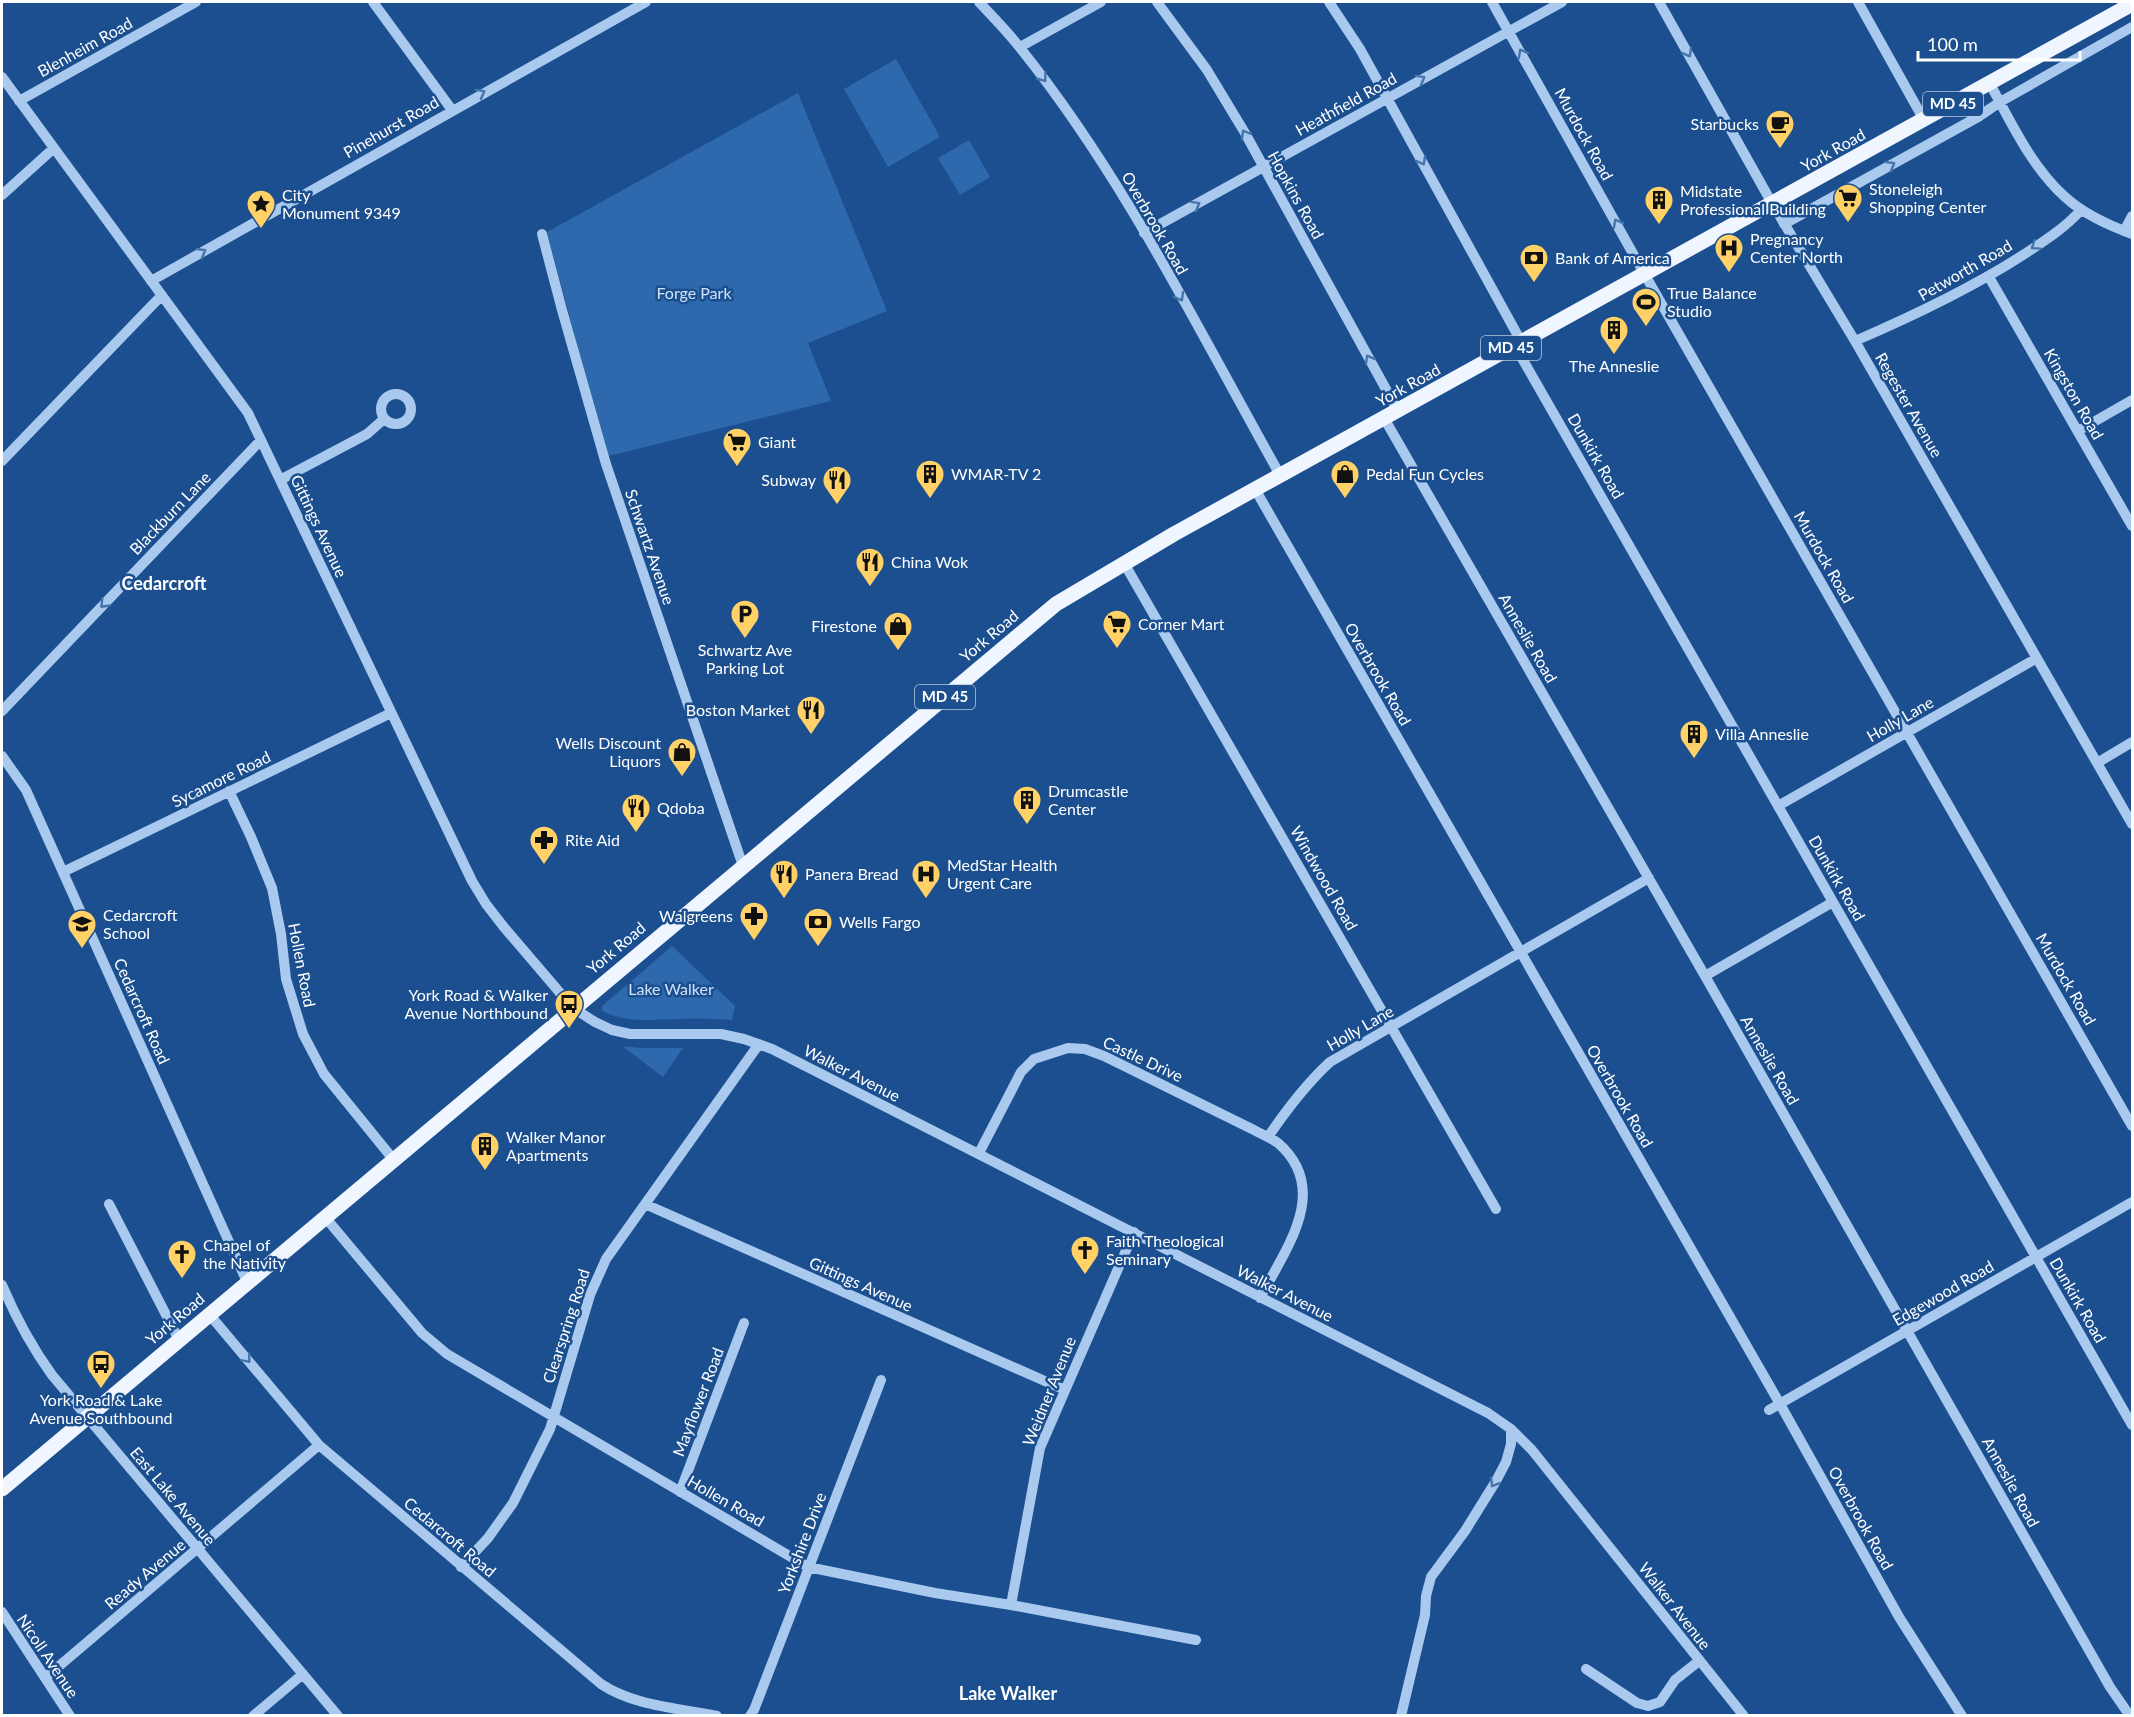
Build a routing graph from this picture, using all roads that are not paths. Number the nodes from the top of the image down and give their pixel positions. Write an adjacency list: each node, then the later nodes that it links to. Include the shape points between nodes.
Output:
1 (196, 2): 19 (street, Blenheim Road)
2 (373, 2): 21 (street)
3 (646, 2): 21 (street, Pinehurst Road, one-way to 3)
4 (979, 2): 15 (street, Overbrook Road)
5 (1101, 2): 15 (street)
6 (1157, 2): 24 (street, Hopkins Road, one-way to 6, via 1207,70)
7 (1329, 2): 18 (street, Dunkirk Road)
8 (1492, 2): 14 (street, Murdock Road)
9 (1562, 2): 14 (street, Heathfield Road)
10 (1659, 2): 26 (street, Regester Avenue, one-way to 26)
11 (1858, 2): 22 (street)
12 (2133, 4): 17 (main road, York Road / MD 45)
13 (2133, 27): 20 (street)
14 (1509, 31): 18 (street, Heathfield Road, one-way to 14); 33 (street, Murdock Road, one-way to 14)
15 (1020, 47): 30 (street, Overbrook Road, one-way to 30, via 1079,127)
16 (2, 77): 19 (street, Gittings Avenue)
17 (1990, 84): 20 (street); 22 (main road, York Road / MD 45)
18 (1387, 99): 24 (street, Heathfield Road); 38 (street, Dunkirk Road, one-way to 38)
19 (19, 101): 23 (street, Gittings Avenue)
20 (2000, 102): 27 (street, via 2046,176); 29 (street, one-way to 20)
21 (452, 110): 35 (street, Pinehurst Road, one-way to 21)
22 (1924, 120): 26 (main road, York Road / MD 45)
23 (54, 148): 25 (street); 35 (street, Gittings Avenue)
24 (1264, 167): 30 (street, Heathfield Road, one-way to 24); 40 (street, Hopkins Road, one-way to 24)
25 (2, 195)
26 (1773, 205): 29 (street, Regester Avenue); 33 (main road, York Road / MD 45)
27 (2081, 210): 31 (street); 34 (street, Petworth Road, one-way to 34)
28 (2133, 216): 31 (street)
29 (1784, 224): 37 (street, Regester Avenue)
30 (1144, 233): 46 (street, Overbrook Road, one-way to 46)
31 (2128, 233)
32 (542, 234): 61 (street, Schwartz Avenue, via 606,464)
33 (1645, 275): 38 (main road, York Road / MD 45); 54 (street, Murdock Road)
34 (1989, 277): 37 (street, Petworth Road); 43 (street, Kingston Road)
35 (151, 281): 36 (street, Gittings Avenue)
36 (162, 295): 44 (street, Gittings Avenue, via 238,399); 45 (street)
37 (1856, 341): 51 (street, Regester Avenue)
38 (1519, 344): 40 (main road, York Road / MD 45); 59 (street, Dunkirk Road)
39 (2133, 400): 43 (street)
40 (1398, 411): 41 (main road, York Road / MD 45)
41 (1384, 418): 46 (main road, York Road / MD 45); 63 (street, Anneslie Road)
42 (384, 419): 47 (street, via 367,434)
43 (2078, 431): 49 (street, Kingston Road)
44 (261, 440): 47 (street, Gittings Avenue); 52 (street, Blackburn Lane, one-way to 52)
45 (2, 461)
46 (1280, 475): 48 (main road, York Road / MD 45)
47 (280, 480): 53 (street, Gittings Avenue)
48 (1255, 489): 50 (main road, York Road / MD 45); 65 (street, Overbrook Road)
49 (2133, 526)
50 (1124, 563): 61 (main road, York Road / MD 45, via 1050,608); 68 (street, Windwood Road)
51 (2037, 658): 54 (street, Holly Lane); 57 (street, Regester Avenue)
52 (2, 711)
53 (391, 713): 58 (street, Sycamore Road); 67 (street, Gittings Avenue, via 486,904)
54 (1907, 732): 59 (street, Holly Lane); 70 (street, Murdock Road)
55 (2133, 742): 57 (street)
56 (2, 756): 62 (street, Cedarcroft Road, via 26,790)
57 (2097, 763): 60 (street, Regester Avenue)
58 (229, 792): 62 (street, Sycamore Road); 73 (street, Hollen Road, via 272,888 286,979 303,1034 324,1074)
59 (1778, 806): 64 (street, Dunkirk Road)
60 (2133, 824)
61 (743, 866): 67 (main road, York Road)
62 (63, 872): 81 (street, Cedarcroft Road)
63 (1648, 878): 65 (street, Holly Lane); 66 (street, Anneslie Road)
64 (1833, 902): 66 (street); 80 (street, Dunkirk Road)
65 (1520, 952): 68 (street, Holly Lane); 90 (street, Overbrook Road)
66 (1705, 976): 86 (street, Anneslie Road)
67 (573, 1008): 69 (street, Walker Avenue, via 621,1032 721,1034); 73 (main road, York Road)
68 (1392, 1027): 71 (street, Holly Lane, via 1330,1062 1290,1104); 77 (street, Windwood Road)
69 (759, 1044): 72 (street, Walker Avenue); 76 (street, Clearspring Road)
70 (2133, 1126)
71 (1268, 1137): 72 (street, Castle Drive, via 1104,1056 1068,1048 1034,1059 1021,1072); 83 (street, via 1293,1161 1304,1193 1294,1235)
72 (979, 1153): 79 (street, Walker Avenue)
73 (393, 1159): 78 (main road, York Road)
74 (2133, 1202): 80 (street, Edgewood Road)
75 (109, 1204): 87 (street)
76 (645, 1204): 89 (street, Gittings Avenue); 93 (street, Clearspring Road, via 596,1280)
77 (1496, 1209)
78 (325, 1217): 81 (main road, York Road); 93 (street, Hollen Road, via 429,1339)
79 (1134, 1232): 83 (street, Walker Avenue); 89 (street, Weidner Avenue)
80 (2036, 1257): 86 (street, Edgewood Road); 94 (street, Dunkirk Road)
81 (247, 1282): 84 (main road, York Road)
82 (2, 1286): 92 (street, East Lake Avenue, via 38,1355)
83 (1260, 1298): 95 (street, Walker Avenue, via 1470,1403)
84 (209, 1314): 87 (main road, York Road); 96 (street, Cedarcroft Road, one-way to 96)
85 (744, 1323): 98 (street, Mayflower Road)
86 (1907, 1331): 90 (street, Edgewood Road); 117 (street, Anneslie Road)
87 (179, 1340): 92 (main road, York Road)
88 (880, 1380): 101 (street, Yorkshire Drive)
89 (1065, 1390): 102 (street, Weidner Avenue, via 1038,1459)
90 (1780, 1404): 91 (street, Edgewood Road); 116 (street, Overbrook Road, via 1899,1617)
91 (1769, 1410)
92 (87, 1417): 97 (main road, York Road); 99 (street, East Lake Avenue)
93 (553, 1418): 98 (street, Hollen Road); 100 (street, Clearspring Road, via 513,1503)
94 (2133, 1425)
95 (1511, 1429): 105 (street, Walker Avenue, via 1544,1464); 114 (street, one-way to 114, via 1506,1462 1496,1481 1431,1577)
96 (319, 1445): 99 (street, Ready Avenue); 100 (street, Cedarcroft Road)
97 (2, 1489)
98 (680, 1492): 101 (street, Hollen Road)
99 (198, 1548): 107 (street, East Lake Avenue); 108 (street, Ready Avenue)
100 (461, 1567): 112 (street, Cedarcroft Road, via 615,1693)
101 (808, 1567): 102 (street, Hollen Road); 113 (street, Yorkshire Drive)
102 (1011, 1605): 104 (street, Hollen Road)
103 (2, 1612): 108 (street, Nicoll Avenue)
104 (1196, 1640)
105 (1699, 1661): 106 (street, via 1676,1680 1660,1702 1648,1706 1636,1703); 115 (street, Walker Avenue)
106 (1586, 1669)
107 (303, 1674): 110 (street); 111 (street, East Lake Avenue)
108 (45, 1678): 109 (street, Nicoll Avenue)
109 (70, 1716)
110 (253, 1716)
111 (338, 1716)
112 (717, 1716)
113 (750, 1716)
114 (1401, 1716)
115 (1744, 1716)
116 (1962, 1716)
117 (2130, 1716)

